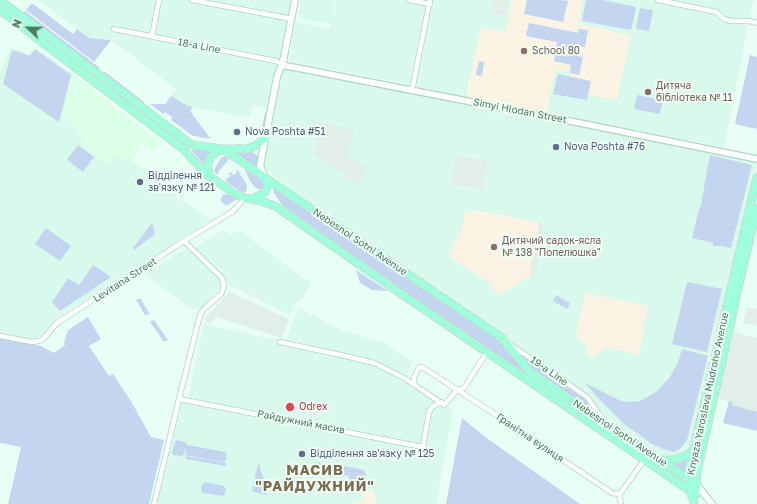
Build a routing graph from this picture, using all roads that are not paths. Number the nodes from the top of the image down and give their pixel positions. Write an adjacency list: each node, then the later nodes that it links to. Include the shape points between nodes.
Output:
1 (0, 0): 12 (main road, Nebesnoi Sotni Avenue)
2 (159, 0): 13 (street)
3 (192, 0): 9 (street)
4 (295, 0): 9 (main road, Levitana Street)
5 (409, 0): 7 (street)
6 (658, 0): 10 (street, via 716,12 731,21)
7 (430, 2): 15 (street)
8 (0, 10): 12 (main road, Nebesnoi Sotni Avenue)
9 (292, 19): 14 (main road, Levitana Street)
10 (757, 23)
11 (114, 29): 13 (street, 18-a Line)
12 (35, 31): 17 (main road, Nebesnoi Sotni Avenue, via 192,145); 19 (main road, Nebesnoi Sotni Avenue, via 183,149)
13 (152, 36): 14 (street, 18-a Line, via 276,61)
14 (282, 65): 15 (street, Simyi Hlodan Street); 16 (main road, Levitana Street, via 277,77)
15 (412, 90): 18 (street, Simyi Hlodan Street)
16 (264, 139): 17 (main road, via 247,149); 21 (main road, Levitana Street, via 260,166)
17 (223, 149): 19 (main road, via 216,152 208,163); 21 (main road, Nebesnoi Sotni Avenue)
18 (757, 159)
19 (210, 176): 22 (main road, Nebesnoi Sotni Avenue, via 237,195)
20 (757, 177): 34 (main road, Knyaza Yaroslava Mudroho Avenue)
21 (264, 178): 22 (main road, Levitana Street, via 268,185 265,192); 26 (main road, Nebesnoi Sotni Avenue)
22 (248, 199): 24 (street, Levitana Street, via 232,212); 28 (main road, Nebesnoi Sotni Avenue, via 277,207)
23 (757, 208): 38 (main road, Knyaza Yaroslava Mudroho Avenue, via 697,472)
24 (184, 241): 25 (street, Levitana Street, via 57,323 42,340 32,342); 31 (street, via 222,278 224,286 221,294 200,315)
25 (0, 336)
26 (502, 338): 33 (main road, Nebesnoi Sotni Avenue, via 530,372); 33 (street, 19-a Line, via 587,397)
27 (280, 342): 29 (street, via 372,363)
28 (487, 352): 30 (street, via 464,388); 35 (main road, Nebesnoi Sotni Avenue)
29 (414, 384): 30 (street, Гранітна вулиця, via 418,369 422,367); 32 (street)
30 (457, 390): 32 (street, via 444,405); 40 (street, Гранітна вулиця, via 612,493)
31 (179, 399): 32 (street, Райдужний масив, via 423,447 429,412); 42 (street)
32 (441, 402)
33 (607, 426): 36 (main road, Nebesnoi Sotni Avenue)
34 (694, 448): 36 (main road, via 688,455 680,458); 37 (main road, Knyaza Yaroslava Mudroho Avenue)
35 (645, 459): 39 (main road, Nebesnoi Sotni Avenue); 40 (street)
36 (660, 460): 37 (main road, Nebesnoi Sotni Avenue)
37 (689, 479): 38 (main road, Nebesnoi Sotni Avenue); 39 (main road, Knyaza Yaroslava Mudroho Avenue)
38 (697, 485): 39 (main road, Knyaza Yaroslava Mudroho Avenue); 41 (main road, Nebesnoi Sotni Avenue)
39 (693, 493): 41 (main road, Nebesnoi Sotni Avenue); 44 (main road, Knyaza Yaroslava Mudroho Avenue)
40 (619, 494): 43 (street)
41 (711, 503)
42 (154, 504)
43 (621, 504)
44 (694, 504)

